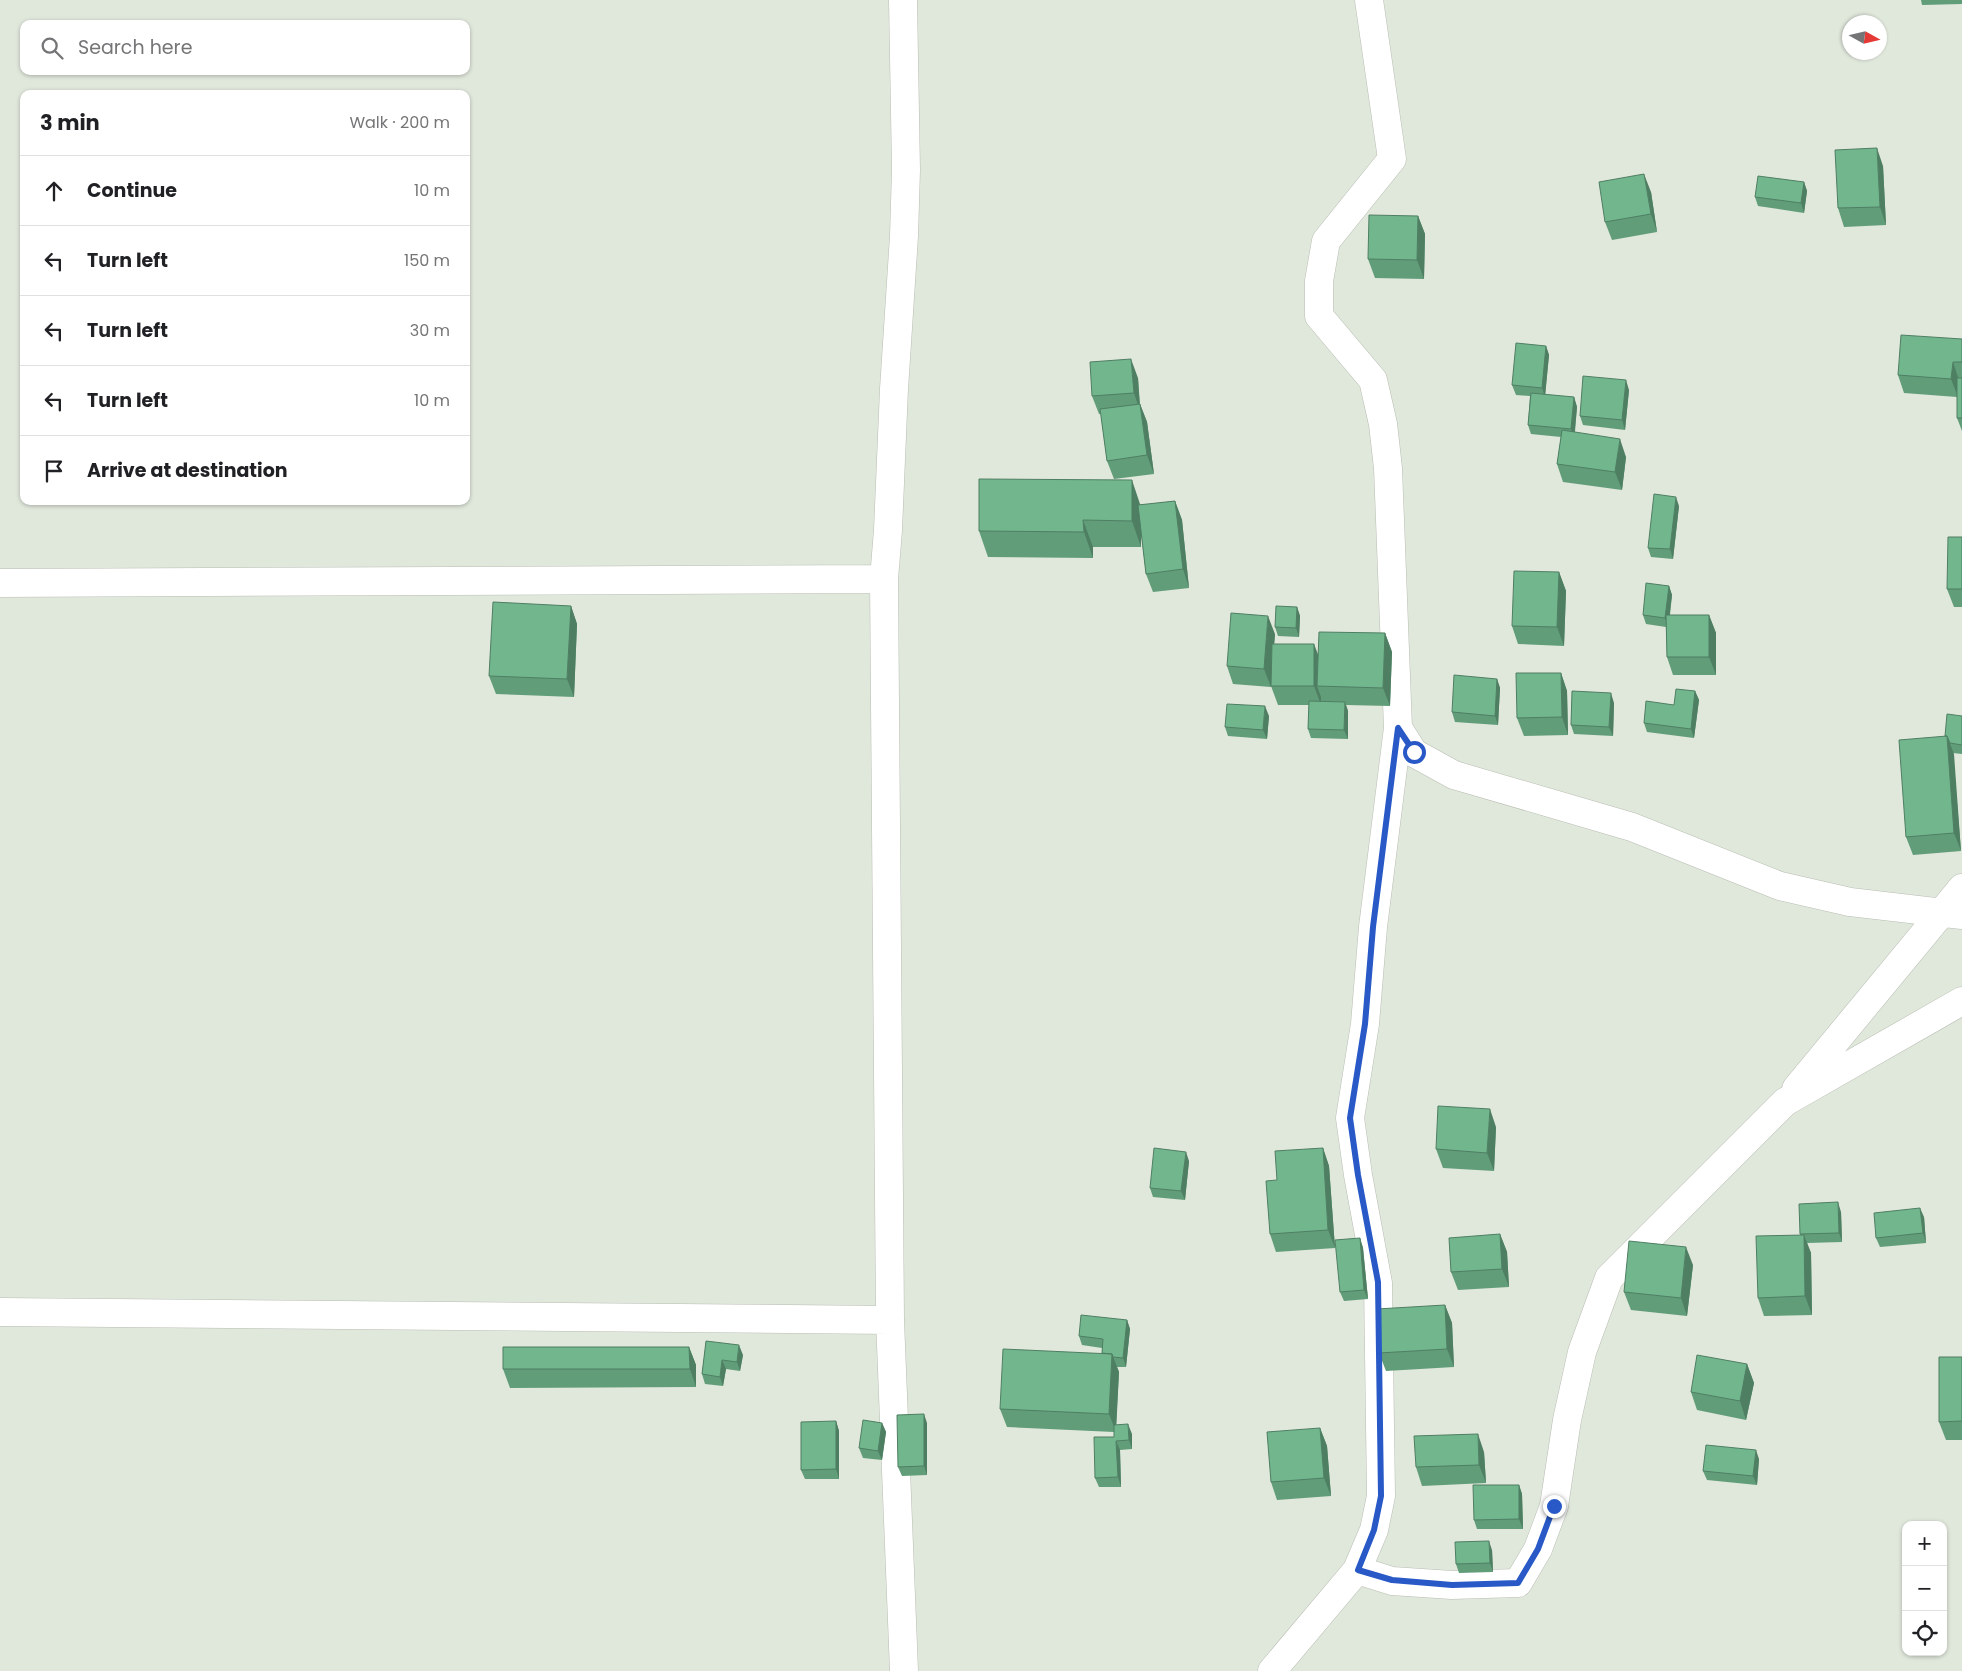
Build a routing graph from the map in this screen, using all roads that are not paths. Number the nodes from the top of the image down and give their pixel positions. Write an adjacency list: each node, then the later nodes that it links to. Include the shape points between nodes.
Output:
1 (903, 0): 3 (street, via 904,236)
2 (1369, 0): 5 (street, via 1392,159 1326,241 1319,281 1319,316 1373,380 1383,424 1388,468)
3 (884, 579): 4 (street); 11 (street)
4 (0, 583)
5 (1398, 728): 7 (street, via 1414,752 1454,775 1632,827 1780,886 1850,902); 12 (street, via 1373,927 1365,1024 1350,1118 1378,1282 1381,1496 1374,1530)
6 (1962, 888): 7 (street)
7 (1952, 914): 9 (street)
8 (1962, 1001): 9 (street)
9 (1784, 1102): 12 (street, via 1609,1278 1582,1352 1567,1420 1554,1506 1538,1549 1518,1583 1452,1585 1401,1581)
10 (0, 1312): 11 (street)
11 (890, 1320): 13 (street)
12 (1358, 1570): 14 (street)
13 (904, 1671)
14 (1272, 1671)

